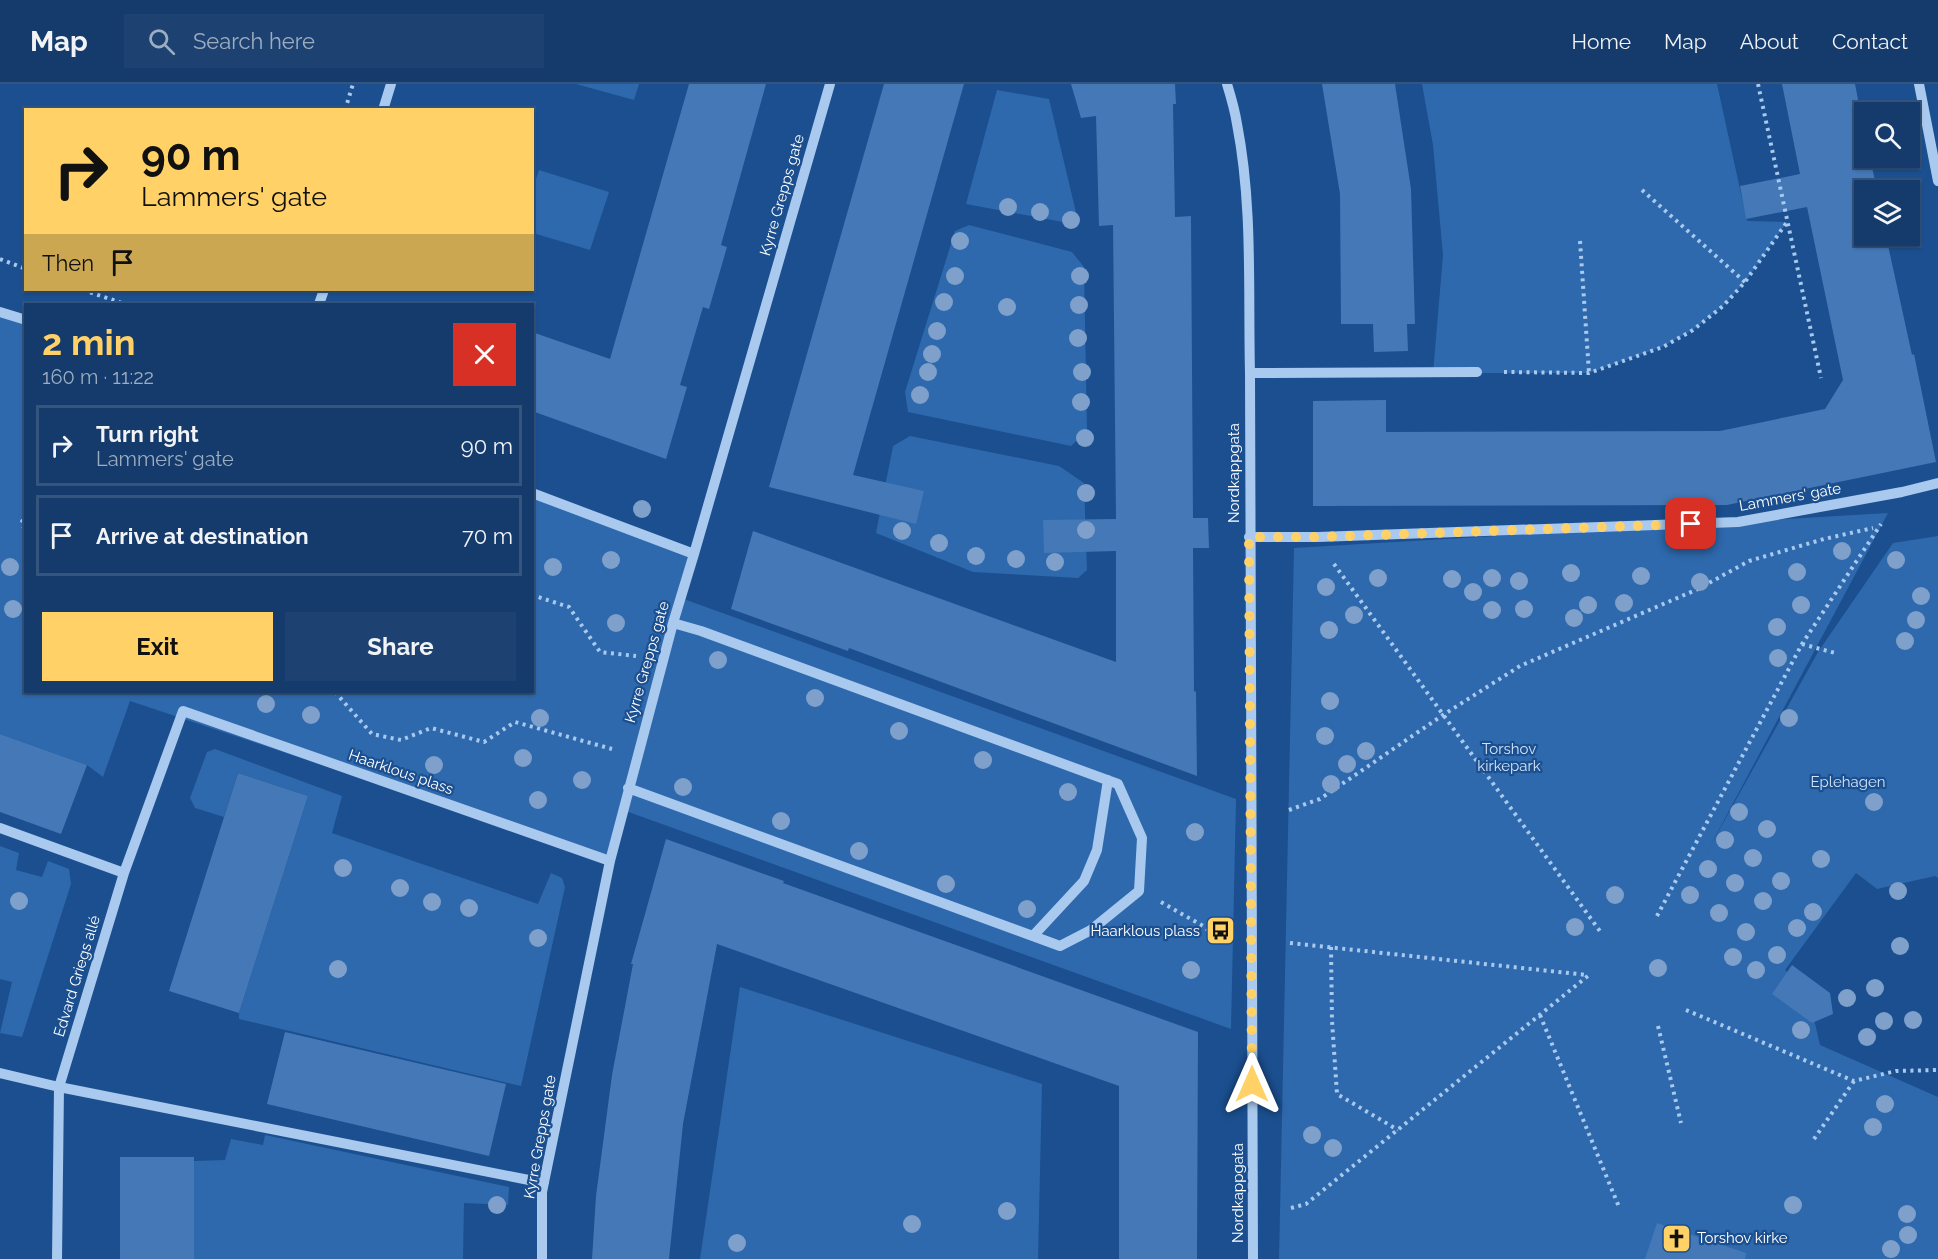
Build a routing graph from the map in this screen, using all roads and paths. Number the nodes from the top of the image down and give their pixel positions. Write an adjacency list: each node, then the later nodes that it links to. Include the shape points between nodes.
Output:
1 (353, 84): 7 (path)
2 (391, 84): 8 (street)
3 (830, 84): 30 (street, Kyrre Grepps gate)
4 (1227, 84): 22 (street, Nordkappgata, via 1244,171)
5 (1758, 84): 11 (path)
6 (1918, 84): 9 (street)
7 (346, 108)
8 (384, 108)
9 (1938, 181)
10 (1642, 190): 15 (path)
11 (1787, 222): 15 (path); 23 (path)
12 (1580, 241): 21 (path)
13 (0, 259): 14 (path)
14 (24, 268)
15 (1745, 282): 21 (path, via 1693,330 1662,347)
16 (86, 291): 17 (path)
17 (122, 303)
18 (0, 312): 19 (street)
19 (24, 319)
20 (1476, 372): 21 (path); 22 (street)
21 (1589, 373)
22 (1250, 374): 28 (street, Nordkappgata)
23 (1821, 378)
24 (1938, 483): 25 (street, Lammers' gate)
25 (1902, 492): 27 (path); 29 (street, Lammers' gate, via 1738,522)
26 (534, 494): 30 (street)
27 (1879, 527): 33 (path); 38 (path, via 1749,561 1698,589 1520,666)
28 (1249, 537): 29 (street, Lammers' gate); 68 (street, Nordkappgata)
29 (1318, 537): 38 (path, via 1340,574)
30 (694, 554): 32 (street, Kyrre Grepps gate)
31 (534, 595): 35 (path, via 569,607 600,652)
32 (673, 623): 40 (street); 41 (street, Kyrre Grepps gate)
33 (1802, 644): 34 (path); 47 (path)
34 (1835, 653)
35 (637, 656)
36 (336, 693): 39 (path, via 372,734 401,740 430,728 484,742 515,722)
37 (183, 711): 44 (street, Haarklous plass); 45 (street, Edvard Griegs allé)
38 (1443, 715): 42 (path, via 1320,799); 49 (path)
39 (612, 749)
40 (1108, 780): 46 (street, via 1118,784 1142,838); 50 (street, via 1097,850 1084,881)
41 (628, 788): 44 (street, Kyrre Grepps gate); 50 (street)
42 (1289, 810)
43 (0, 828): 45 (street)
44 (610, 861): 63 (street, Kyrre Grepps gate)
45 (124, 873): 59 (street, Edvard Griegs allé)
46 (1139, 891): 48 (path); 50 (street, via 1091,930 1060,946)
47 (1657, 916)
48 (1213, 934)
49 (1602, 934)
50 (1033, 936)
51 (1290, 943): 52 (path)
52 (1331, 947): 54 (path, via 1589,975); 61 (path, via 1337,1094)
53 (1686, 1010): 58 (path)
54 (1540, 1015): 61 (path); 64 (path)
55 (1658, 1026): 60 (path)
56 (1938, 1070): 58 (path, via 1896,1071)
57 (0, 1073): 59 (street)
58 (1854, 1081): 62 (path)
59 (59, 1087): 63 (street); 66 (street, Edvard Griegs allé)
60 (1682, 1123)
61 (1398, 1130): 65 (path, via 1306,1204)
62 (1814, 1139)
63 (544, 1183): 67 (street, Kyrre Grepps gate)
64 (1619, 1207)
65 (1291, 1208)
66 (57, 1259)
67 (542, 1259)
68 (1253, 1259)

